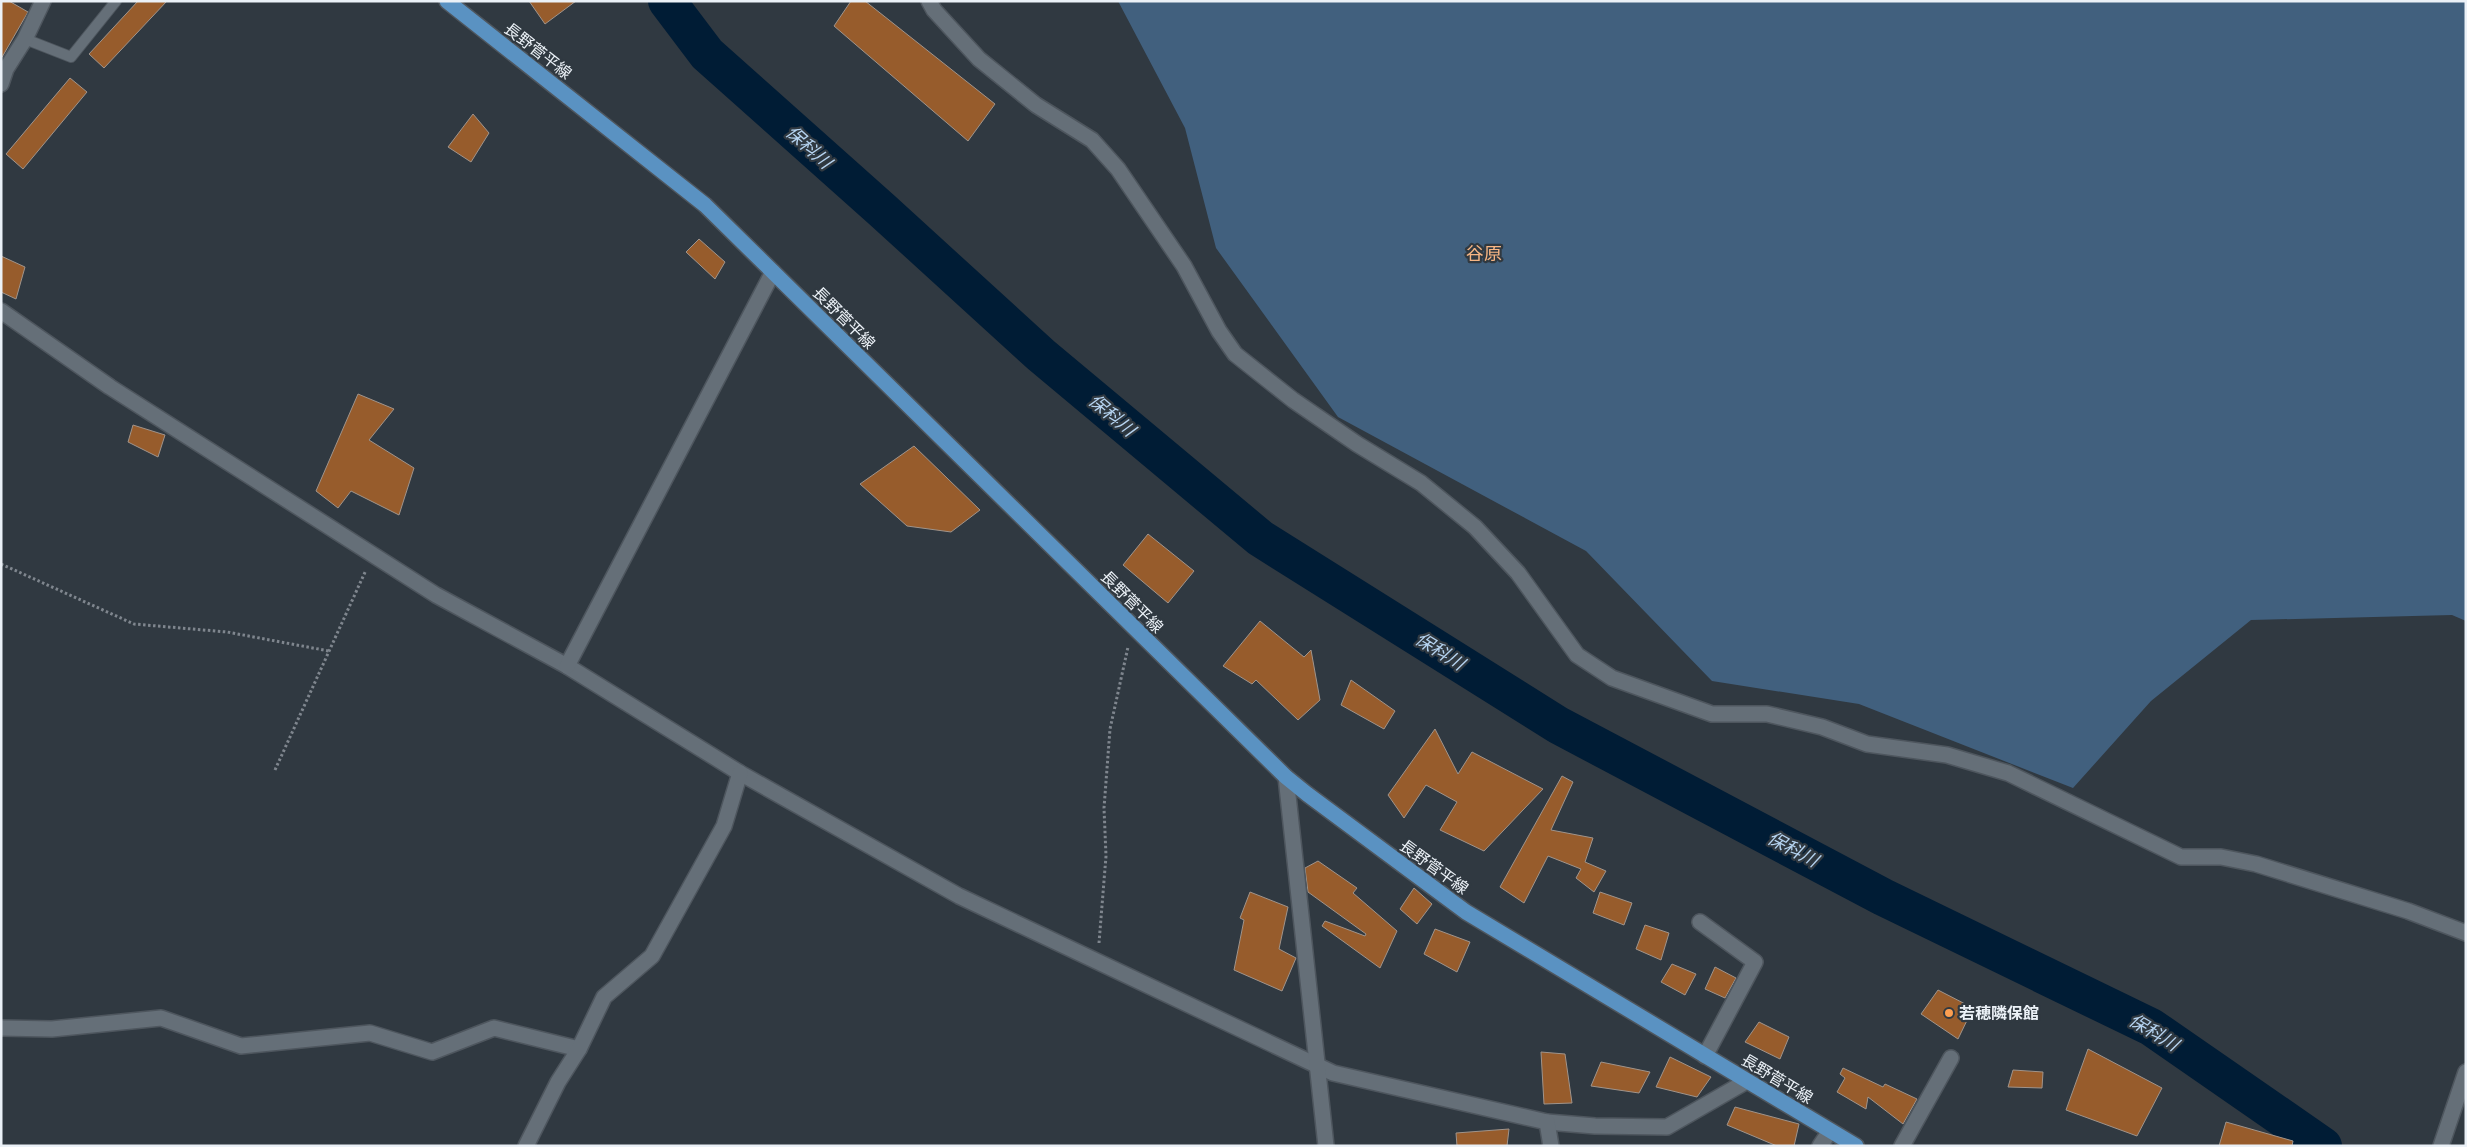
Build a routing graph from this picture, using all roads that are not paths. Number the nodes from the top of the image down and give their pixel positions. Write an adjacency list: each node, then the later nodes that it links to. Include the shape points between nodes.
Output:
1 (43, 1): 5 (street)
2 (116, 1): 5 (lane, via 71,57)
3 (447, 1): 7 (main road, 長野菅平線, via 705,205)
4 (929, 1): 13 (street, via 979,59 1036,105 1092,140 1118,169 1184,266 1235,354 1292,400 1421,483 1475,527 1518,573 1577,655 1612,678 1712,714 1768,714 1822,727 1868,744 1947,755 2008,773 2181,857 2221,857 2256,864 2408,911)
5 (25, 39): 6 (street, via 6,69)
6 (1, 84)
7 (772, 272): 9 (street); 11 (main road, 長野菅平線)
8 (1, 311): 9 (street, via 110,387 373,556 436,595)
9 (567, 666): 10 (street)
10 (740, 773): 15 (street, via 724,826 652,956 604,997); 18 (street, via 959,896)
11 (1286, 777): 16 (main road, 長野菅平線, via 1466,912); 18 (street)
12 (1700, 922): 16 (street, via 1755,962)
13 (2466, 933)
14 (1, 1028): 15 (street, via 52,1029 161,1018 241,1046 370,1033 432,1052 494,1028)
15 (579, 1048): 23 (street)
16 (1705, 1056): 20 (main road, 長野菅平線)
17 (1951, 1058): 28 (street)
18 (1316, 1066): 21 (street, via 1333,1073); 24 (street)
19 (2466, 1072): 29 (street)
20 (1747, 1080): 21 (street, via 1667,1127); 22 (main road, 長野菅平線)
21 (1547, 1122): 25 (street)
22 (1830, 1131): 26 (street); 27 (main road, 長野菅平線)
23 (526, 1146)
24 (1326, 1146)
25 (1551, 1146)
26 (1820, 1146)
27 (1856, 1146)
28 (1902, 1146)
29 (2442, 1146)

